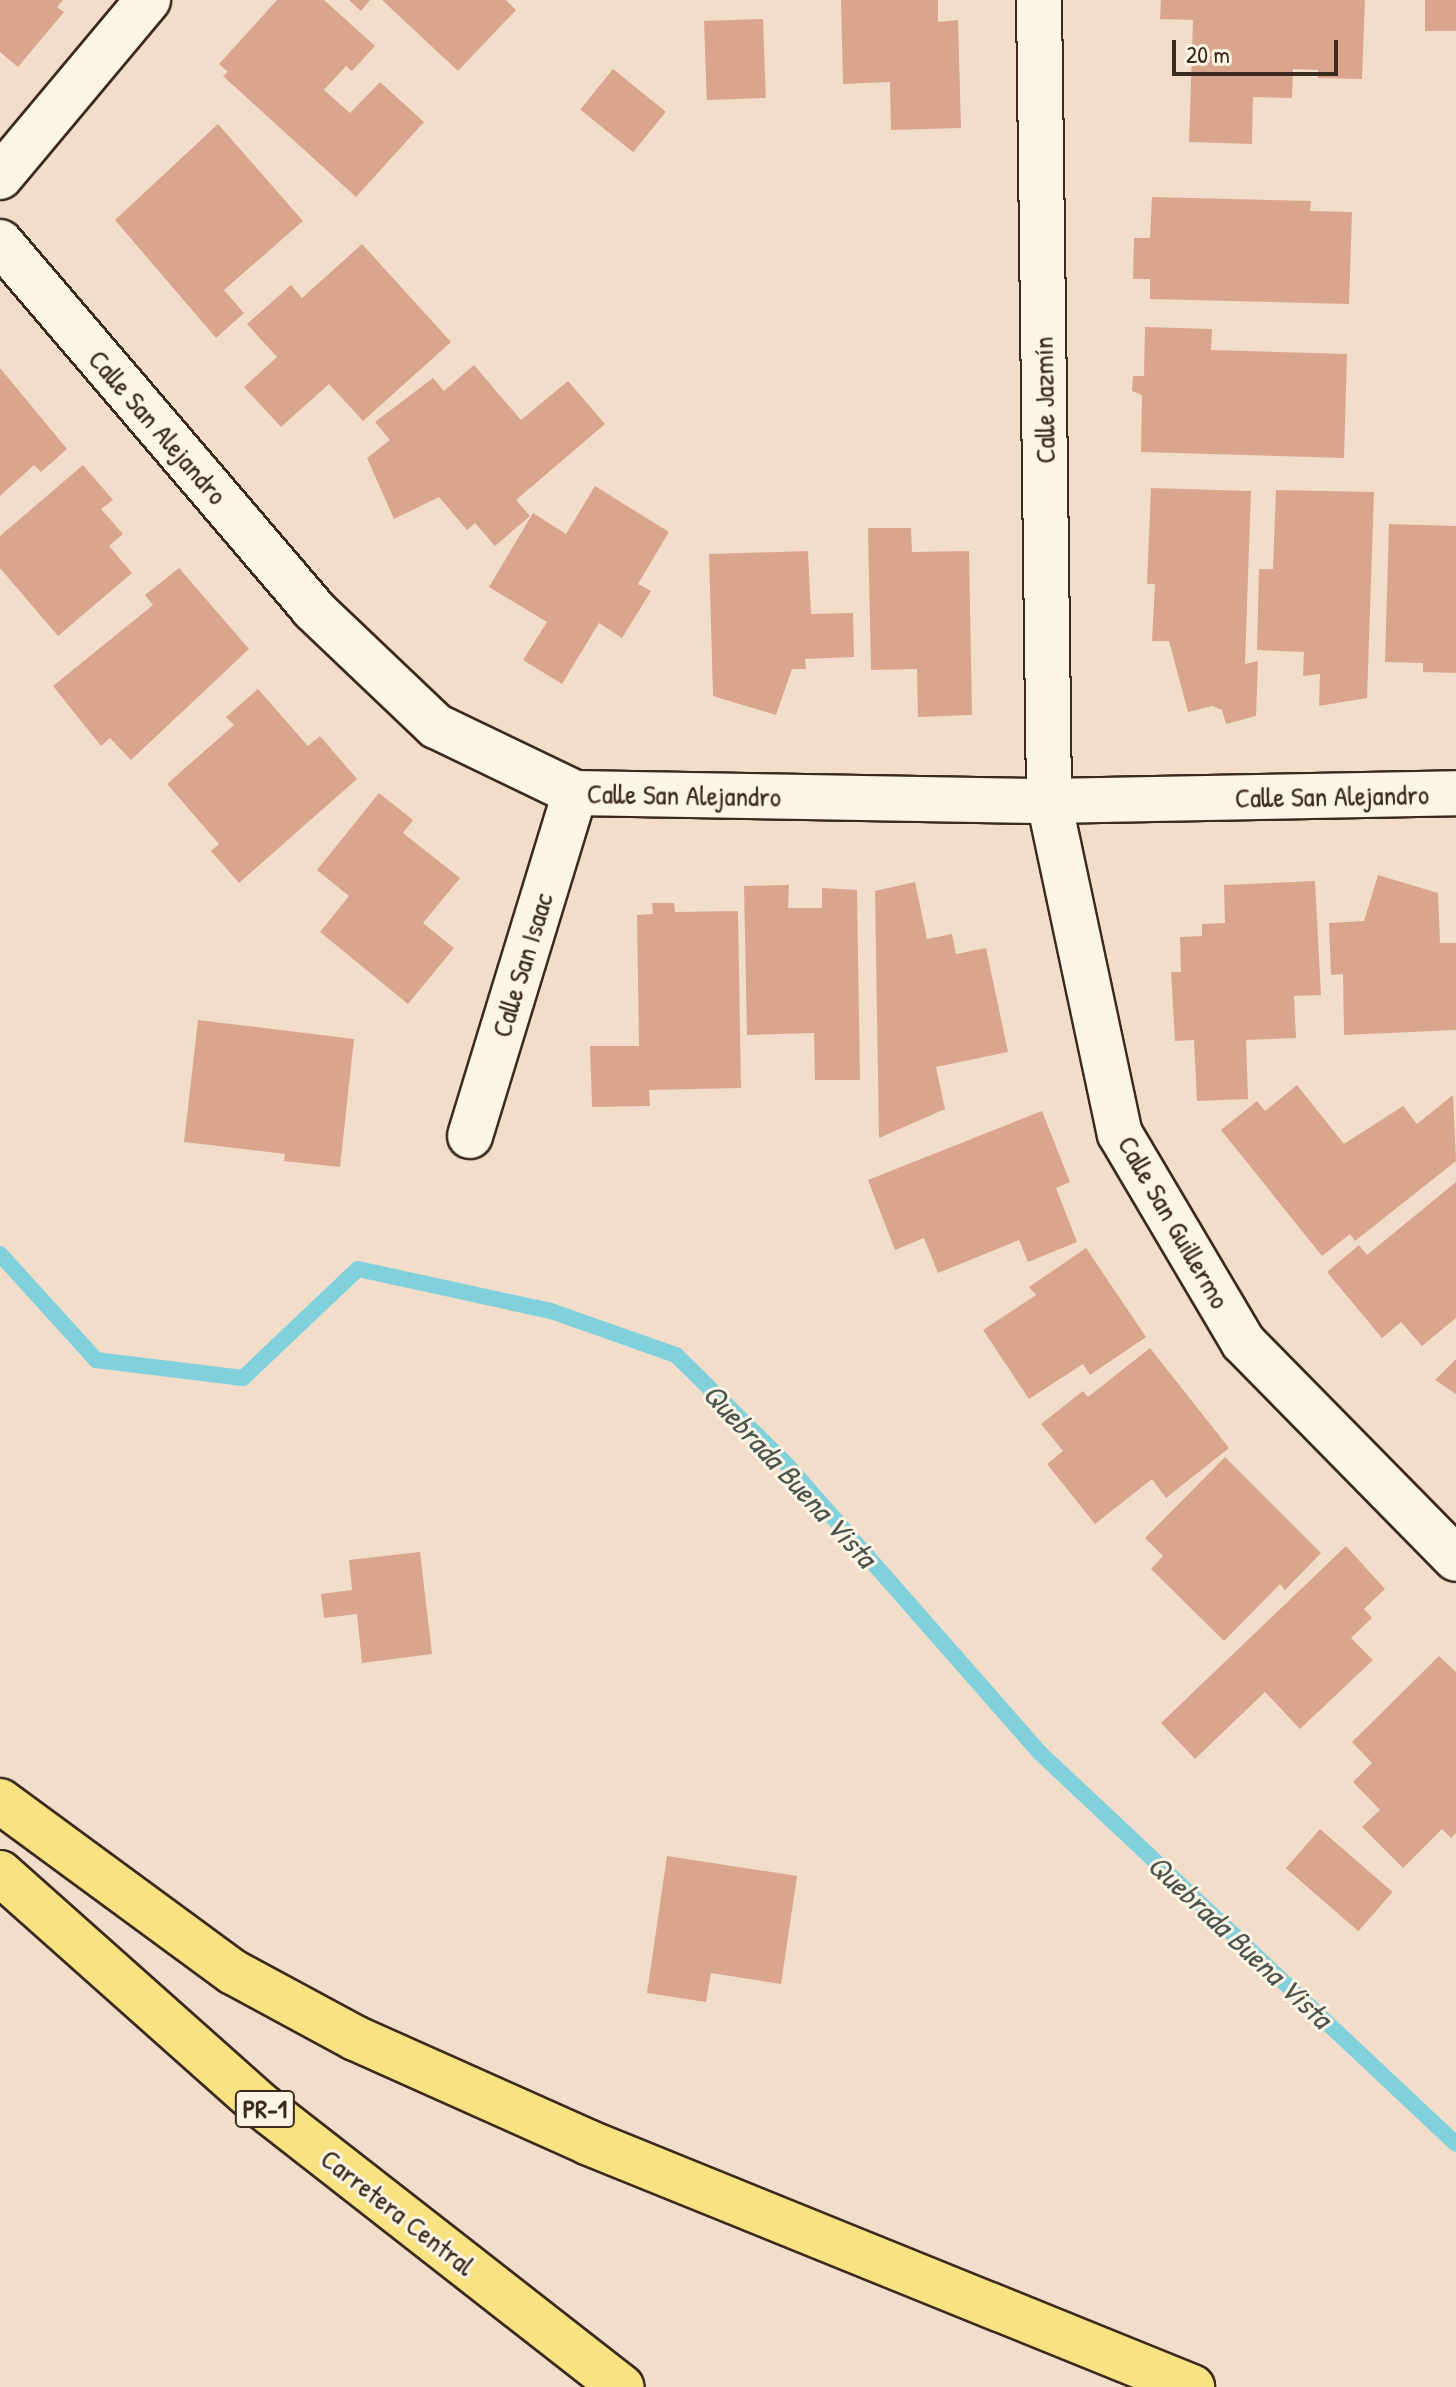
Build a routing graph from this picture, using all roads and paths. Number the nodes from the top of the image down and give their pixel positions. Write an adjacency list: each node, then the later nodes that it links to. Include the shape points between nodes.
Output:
1 (148, 0): 3 (street)
2 (1039, 0): 7 (street, Calle Jazmín)
3 (0, 177)
4 (0, 242): 5 (street, Calle San Alejandro, via 313,609 436,726)
5 (575, 793): 7 (street, Calle San Alejandro); 8 (street, Calle San Isaac)
6 (1456, 793): 7 (street, Calle San Alejandro)
7 (1049, 801): 9 (street, Calle San Guillermo, via 1120,1134 1243,1342)
8 (470, 1136)
9 (1456, 1559)
10 (0, 1801): 13 (highway, via 233,1972 355,2038 602,2148)
11 (0, 1873): 12 (highway, Carretera Central / PR-1, via 263,2107)
12 (622, 2387)
13 (1192, 2387)

